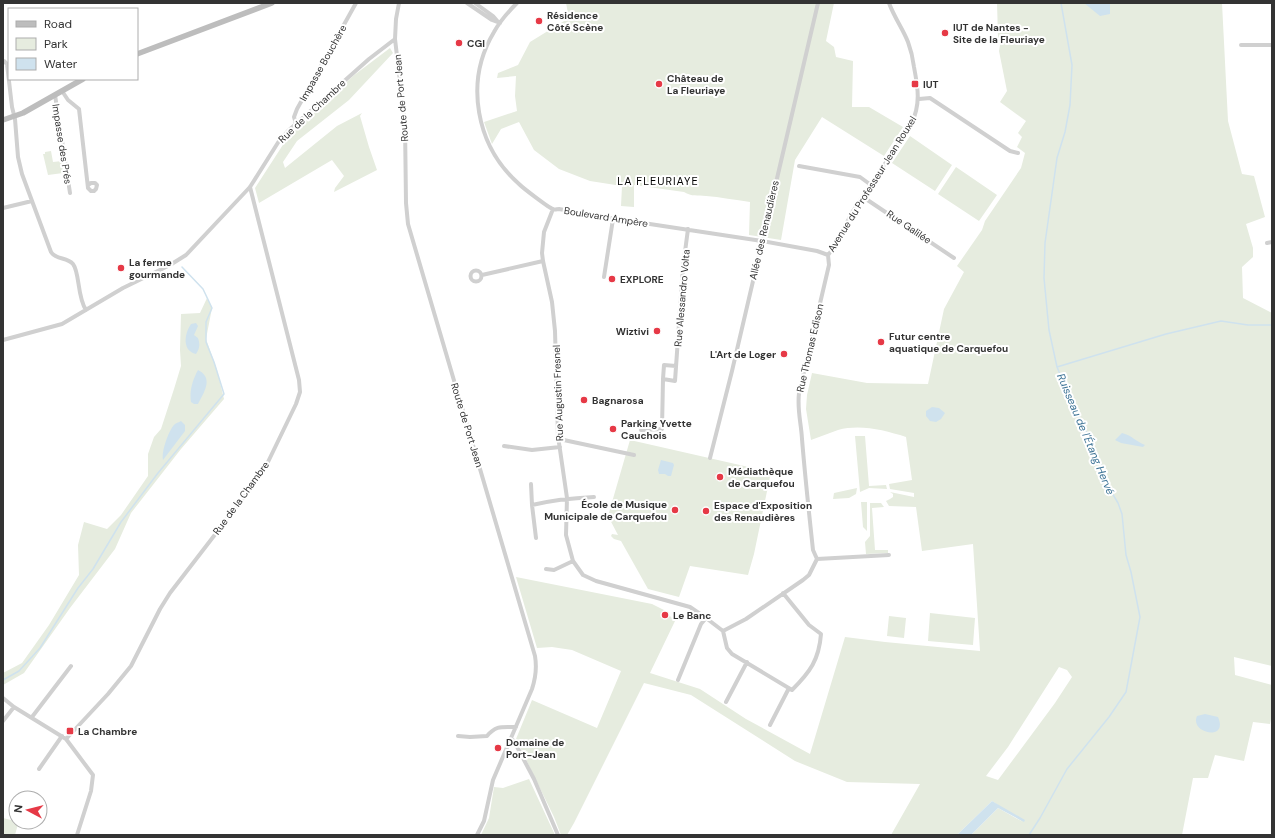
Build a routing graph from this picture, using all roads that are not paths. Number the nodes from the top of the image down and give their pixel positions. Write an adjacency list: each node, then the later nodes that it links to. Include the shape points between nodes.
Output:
1 (272, 3): 13 (main road)
2 (356, 3): 23 (street, Impasse Bouchère, via 297,109 294,117)
3 (399, 3): 10 (street, Route de Port Jean)
4 (467, 3): 9 (street)
5 (475, 3): 9 (street)
6 (517, 3): 9 (street, Boulevard Ampère)
7 (818, 3): 36 (street, Allée des Renaudières)
8 (889, 3): 20 (street, Avenue du Professeur Jean Rouxel, via 908,42)
9 (500, 23): 33 (street, Boulevard Ampère, via 485,49 479,72 477,95 482,125 486,139 502,167 524,189)
10 (395, 39): 23 (street, Rue de la Chambre); 74 (street, Route de Port Jean, via 405,124 408,224 535,656 535,682)
11 (1241, 45): 12 (street)
12 (1272, 45)
13 (138, 54)
14 (4, 61): 15 (street)
15 (8, 73)
16 (9, 80): 21 (street)
17 (81, 80): 18 (main road)
18 (62, 91): 19 (main road); 26 (street, via 79,110)
19 (55, 95): 21 (main road); 29 (street, Impasse des Prés)
20 (919, 99): 24 (street, via 930,98 1010,151); 27 (street, Avenue du Professeur Jean Rouxel, via 912,125)
21 (14, 117): 22 (main road); 31 (street, via 18,157)
22 (3, 120)
23 (296, 124): 28 (street, Rue de la Chambre, via 278,141)
24 (1018, 153)
25 (799, 166): 27 (street, via 860,178)
26 (88, 185)
27 (871, 185): 30 (street, Avenue du Professeur Jean Rouxel)
28 (250, 187): 42 (street, via 186,255); 77 (street, Rue de la Chambre, via 300,380 300,392 267,464 170,593 131,666)
29 (70, 193)
30 (863, 197): 37 (street, Avenue du Professeur Jean Rouxel); 38 (street, Rue Galilée)
31 (32, 201): 32 (street); 42 (street, via 52,255 70,261 74,266)
32 (3, 208)
33 (553, 209): 34 (street, Boulevard Ampère); 39 (street, Rue Augustin Fresnel, via 544,232)
34 (613, 219): 35 (street, Boulevard Ampère); 41 (street)
35 (688, 229): 36 (street, Boulevard Ampère); 44 (street, Rue Alessandro Volta)
36 (762, 241): 37 (street, Avenue du Professeur Jean Rouxel); 51 (street, Allée des Renaudières)
37 (828, 255): 58 (street, Rue Thomas Edison, via 829,265 798,402 813,550)
38 (954, 258)
39 (543, 261): 40 (street); 47 (street, Rue Augustin Fresnel, via 555,331)
40 (482, 275)
41 (604, 277)
42 (86, 310): 43 (street, via 62,324)
43 (3, 340)
44 (676, 366): 45 (street, Rue Alessandro Volta, via 674,381); 45 (street, via 664,365)
45 (663, 380): 46 (street, via 662,429)
46 (640, 430)
47 (559, 439): 49 (street, Rue Augustin Fresnel); 50 (street)
48 (504, 446): 49 (street, via 532,450)
49 (560, 447): 54 (street, Rue Augustin Fresnel)
50 (634, 455)
51 (710, 458)
52 (531, 484): 55 (street)
53 (594, 497): 54 (street)
54 (567, 498): 55 (street); 59 (street, Rue Augustin Fresnel, via 566,535)
55 (532, 505): 56 (street)
56 (536, 538)
57 (889, 555): 58 (street)
58 (817, 559): 61 (street, via 809,575)
59 (574, 561): 60 (street, via 554,570); 62 (street, Rue Augustin Fresnel, via 583,575 596,581 690,607)
60 (546, 569)
61 (783, 593): 63 (street, via 746,619); 67 (street, via 809,625 821,634 816,660 792,690)
62 (706, 618): 63 (street); 66 (street, via 701,624)
63 (723, 631): 64 (street, via 727,648 732,654)
64 (747, 662): 67 (street); 69 (street)
65 (71, 666): 71 (street)
66 (678, 680)
67 (789, 688): 73 (street)
68 (3, 698): 70 (street)
69 (726, 702)
70 (14, 707): 71 (street); 72 (street)
71 (32, 717): 75 (street)
72 (3, 721)
73 (770, 725)
74 (516, 727): 76 (street, via 493,729 487,736); 78 (street, Route de Port Jean)
75 (62, 736): 77 (street); 79 (street)
76 (458, 736)
77 (66, 739): 80 (street, via 93,775 91,791)
78 (511, 739): 81 (street, Route de Port Jean, via 493,780 484,821); 82 (street, via 534,779)
79 (39, 769)
80 (77, 835)
81 (477, 835)
82 (558, 835)

